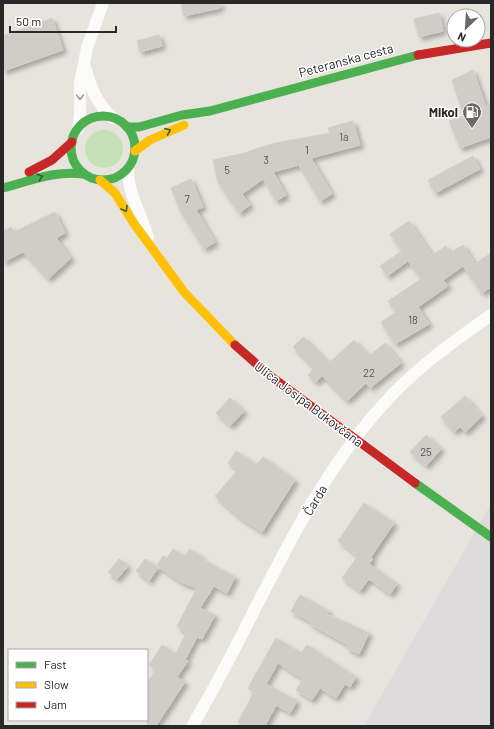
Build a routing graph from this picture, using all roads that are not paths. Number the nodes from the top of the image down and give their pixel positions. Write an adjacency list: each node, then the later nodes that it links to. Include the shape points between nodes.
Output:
1 (103, 3): 3 (street, via 90,36)
2 (491, 43): 4 (main road, Peteranska cesta, via 411,56)
3 (84, 64): 5 (street, via 92,92); 7 (street, one-way to 7, via 80,82)
4 (210, 111): 6 (main road, Peteranska cesta, via 182,115 139,127); 9 (main road, Peteranska cesta, one-way to 4, via 162,134)
5 (112, 118): 6 (main road); 7 (main road, via 93,118 84,122)
6 (127, 127): 9 (main road, via 135,142)
7 (78, 129): 8 (main road)
8 (72, 142): 11 (main road, via 73,159); 13 (main road, via 55,159)
9 (135, 151): 10 (main road)
10 (128, 169): 12 (main road, via 110,180); 14 (street, Ulica Josipa Bukovčana, via 128,182 133,200)
11 (84, 174): 12 (main road); 13 (main road, one-way to 11, via 51,174 71,171)
12 (100, 180): 14 (main road, Ulica Josipa Bukovčana, one-way to 14, via 115,193)
13 (3, 187)
14 (151, 246): 16 (main road, Ulica Josipa Bukovčana, via 184,292 239,349 269,376)
15 (491, 315): 16 (street, Čarda, via 416,371 379,408)
16 (356, 439): 17 (main road, Ulica Josipa Bukovčana); 18 (street, Čarda, via 337,464 307,514)
17 (491, 537)
18 (192, 726)

